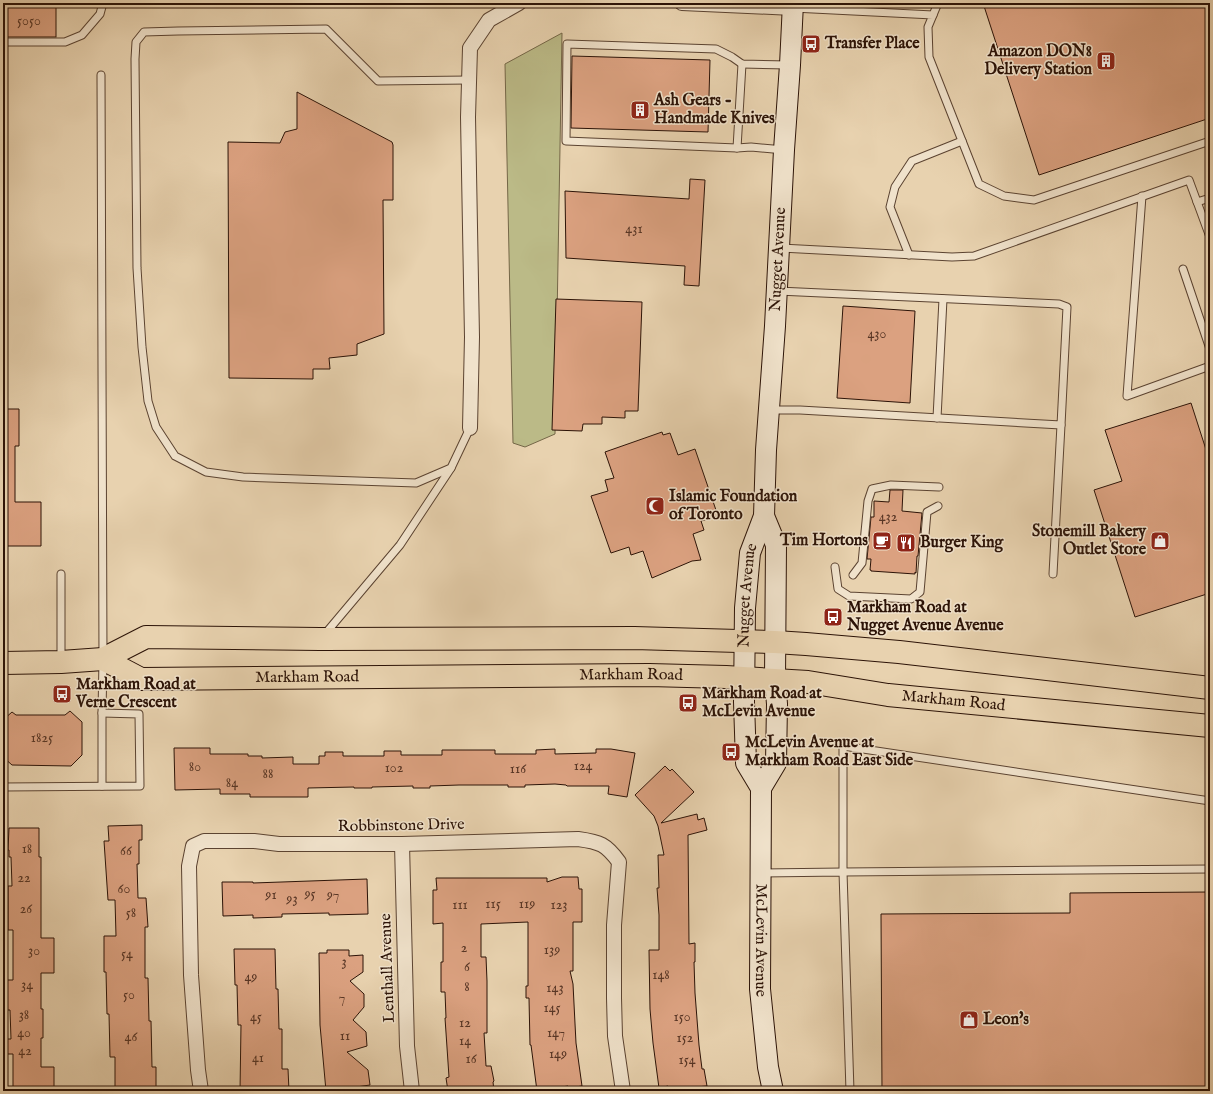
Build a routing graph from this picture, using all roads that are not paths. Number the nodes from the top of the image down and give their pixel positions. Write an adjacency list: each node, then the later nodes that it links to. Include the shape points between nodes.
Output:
1 (103, 3): 7 (lane, via 100,14 82,35 65,42)
2 (518, 3): 11 (street, via 489,20 470,48)
3 (682, 3): 5 (street)
4 (938, 3): 6 (lane)
5 (793, 5): 6 (lane); 9 (street, Nugget Avenue)
6 (933, 15): 12 (lane, via 928,27 929,57)
7 (3, 42)
8 (742, 64): 9 (lane); 14 (lane); 14 (lane, via 716,49 568,44 566,141)
9 (790, 65): 15 (street, Nugget Avenue)
10 (101, 75): 42 (lane)
11 (469, 80): 30 (street, via 472,337); 31 (lane, via 378,81 326,29 144,32 136,42 137,268 142,347 148,401 156,427 174,456 206,472 242,477 416,483)
12 (962, 141): 13 (lane, via 979,184 1004,196 1034,200); 21 (lane, via 912,161 895,187 890,207)
13 (1210, 142)
14 (737, 148): 15 (lane)
15 (784, 150): 20 (street, Nugget Avenue)
16 (1142, 196): 18 (lane, via 1189,180); 21 (lane, via 974,256); 26 (lane, via 1127,396)
17 (1210, 198): 18 (lane)
18 (1197, 202): 19 (lane)
19 (1210, 237)
20 (779, 248): 21 (lane); 23 (street, Nugget Avenue)
21 (908, 255)
22 (1183, 269): 25 (lane)
23 (777, 291): 24 (lane); 27 (street, Nugget Avenue)
24 (943, 298): 28 (lane); 29 (lane, via 1066,306)
25 (1210, 349)
26 (1210, 366)
27 (769, 410): 28 (lane); 34 (street, Nugget Avenue)
28 (937, 418): 29 (lane)
29 (1061, 425): 37 (lane)
30 (470, 428): 31 (lane)
31 (451, 468): 39 (lane, via 400,545)
32 (939, 487): 38 (lane, via 891,484 872,489 868,501 862,563)
33 (938, 506): 35 (lane, via 927,512 920,592 911,599 850,596 838,589)
34 (764, 516): 40 (street, Nugget Avenue, via 750,553); 41 (street, Nugget Avenue, via 776,546)
35 (835, 567)
36 (61, 574): 43 (lane)
37 (1053, 574)
38 (853, 575)
39 (320, 639): 40 (main road, via 634,638); 42 (main road, via 146,637)
40 (745, 642): 41 (main road); 45 (street, Nugget Avenue)
41 (775, 642): 46 (street, Nugget Avenue); 47 (main road, via 899,652)
42 (103, 659): 43 (main road); 45 (main road, Markham Road, via 141,679 649,675); 48 (lane)
43 (61, 662): 44 (main road)
44 (3, 663)
45 (744, 678): 46 (main road, Markham Road); 52 (street, via 746,763)
46 (775, 679): 49 (main road, Markham Road, via 888,695); 52 (street, via 776,763)
47 (1210, 688)
48 (102, 713): 50 (lane); 50 (lane, via 138,714 140,786)
49 (1210, 726)
50 (102, 786): 51 (lane)
51 (3, 787)
52 (761, 788): 57 (street, McLevin Avenue)
53 (1210, 801): 56 (lane, via 843,746)
54 (402, 844): 58 (street, Robbinstone Drive, via 204,841 193,846 189,866 191,975); 59 (street, Lenthall Avenue, via 407,1046); 60 (street, Robbinstone Drive, via 578,839 604,845 612,852 619,862 614,925 614,991 615,1036)
55 (1210, 869): 56 (lane)
56 (843, 872): 57 (lane); 62 (lane)
57 (761, 873): 61 (street, McLevin Avenue, via 760,989)
58 (202, 1091)
59 (412, 1091)
60 (623, 1091)
61 (773, 1091)
62 (850, 1091)

